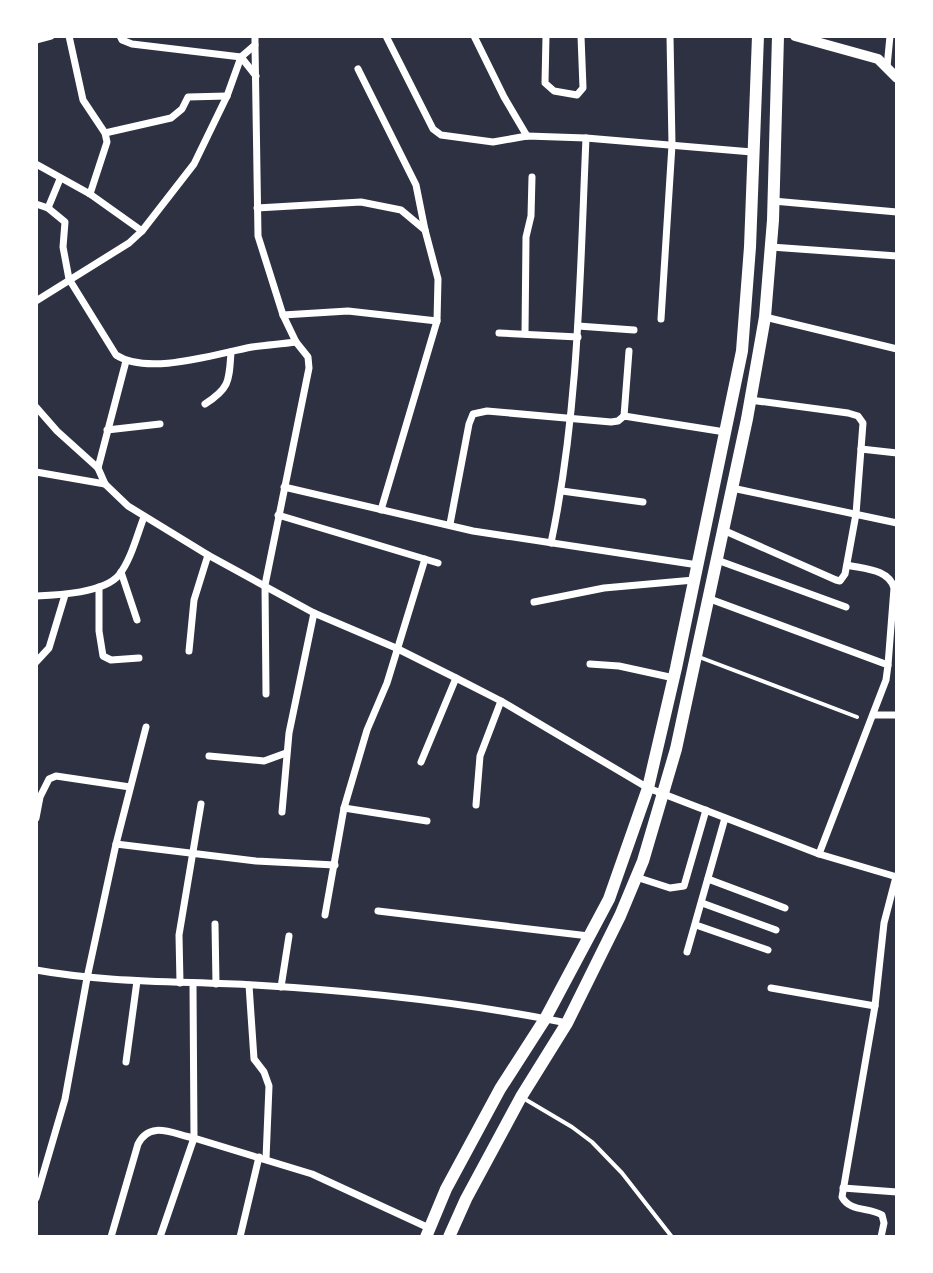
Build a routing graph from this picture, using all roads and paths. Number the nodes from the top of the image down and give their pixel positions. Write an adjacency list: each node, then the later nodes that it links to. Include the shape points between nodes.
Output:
1 (51, 36): 13 (street)
2 (69, 36): 21 (street, via 83,100)
3 (120, 36): 15 (street, via 126,43)
4 (386, 36): 22 (street, via 433,129 441,135 493,142)
5 (474, 36): 22 (street)
6 (546, 36): 7 (street, via 545,83 554,91 577,95 583,88)
7 (581, 36)
8 (670, 36): 24 (street)
9 (758, 36): 25 (highway)
10 (778, 36): 30 (highway)
11 (795, 36): 16 (main road, via 862,52)
12 (890, 36): 16 (street)
13 (36, 40)
14 (255, 40): 15 (street); 18 (street)
15 (241, 57): 18 (street); 20 (street)
16 (887, 67): 19 (main road)
17 (358, 69): 35 (street, via 416,185)
18 (256, 76): 33 (street)
19 (897, 78)
20 (227, 96): 21 (street, via 188,97 171,118); 36 (street, via 194,164)
21 (105, 133): 29 (street, via 106,152)
22 (527, 136): 23 (street)
23 (586, 138): 24 (street); 45 (street)
24 (672, 145): 25 (street); 43 (street)
25 (752, 152): 62 (highway, via 742,351)
26 (36, 164): 28 (street)
27 (532, 177): 48 (street)
28 (60, 179): 29 (street); 32 (street)
29 (90, 194): 36 (street)
30 (773, 201): 34 (street); 37 (highway)
31 (36, 204): 32 (street)
32 (48, 208): 39 (street, via 65,222)
33 (257, 208): 35 (street, via 361,202 401,210); 41 (street, via 260,250)
34 (897, 212)
35 (425, 230): 44 (street, via 438,279)
36 (142, 231): 39 (street)
37 (771, 247): 38 (street); 42 (highway)
38 (897, 256)
39 (69, 279): 40 (street); 54 (street, via 116,355)
40 (36, 301)
41 (283, 315): 44 (street, via 348,311); 50 (street)
42 (765, 317): 51 (street); 55 (highway)
43 (661, 319)
44 (437, 321): 72 (street)
45 (578, 326): 46 (street); 49 (street)
46 (634, 330)
47 (499, 333): 48 (street)
48 (525, 334): 49 (street)
49 (578, 337): 59 (street)
50 (296, 342): 53 (street); 68 (street, via 308,357 309,368)
51 (897, 349)
52 (629, 351): 58 (street)
53 (231, 352): 54 (street, via 178,361); 56 (street, via 226,387)
54 (126, 361): 61 (street)
55 (750, 400): 63 (street, via 858,416 863,423); 69 (highway)
56 (205, 404)
57 (36, 407): 65 (street)
58 (624, 416): 59 (street, via 611,422); 62 (street)
59 (569, 418): 70 (street); 77 (street, via 473,414)
60 (160, 424): 61 (street)
61 (107, 430): 65 (street)
62 (725, 432): 84 (highway)
63 (861, 449): 64 (street); 73 (street)
64 (897, 453)
65 (98, 468): 67 (street)
66 (36, 472): 67 (street)
67 (105, 484): 75 (street)
68 (284, 487): 72 (street); 74 (street)
69 (732, 488): 73 (street); 78 (highway)
70 (562, 491): 71 (street); 79 (street)
71 (643, 502)
72 (381, 510): 77 (street)
73 (856, 514): 76 (street); 85 (street)
74 (278, 515): 81 (street); 88 (street)
75 (144, 517): 80 (street); 86 (street)
76 (897, 523)
77 (450, 524): 79 (street)
78 (723, 530): 82 (highway); 85 (street, via 836,580 843,578)
79 (551, 543): 84 (street)
80 (208, 555): 88 (street); 98 (street, via 194,600)
81 (425, 559): 83 (street); 97 (street)
82 (717, 560): 92 (highway); 94 (street)
83 (438, 563)
84 (698, 565): 87 (highway)
85 (847, 565): 103 (street, via 884,574 892,582)
86 (121, 572): 89 (street); 96 (street)
87 (694, 580): 93 (street, via 604,588); 105 (highway)
88 (265, 585): 95 (street); 106 (street)
89 (99, 587): 90 (street); 100 (street, via 103,656)
90 (65, 595): 91 (street); 101 (street, via 49,648)
91 (36, 596)
92 (710, 599): 99 (highway); 103 (street)
93 (534, 602)
94 (846, 607)
95 (314, 613): 97 (street); 112 (street)
96 (137, 620)
97 (396, 648): 104 (street); 120 (street)
98 (189, 651)
99 (697, 656): 110 (lane); 117 (highway)
100 (139, 658)
101 (36, 662)
102 (590, 664): 105 (street)
103 (888, 665): 108 (street)
104 (456, 678): 107 (street); 114 (street)
105 (674, 678): 116 (highway)
106 (266, 694)
107 (501, 701): 116 (street); 119 (street, via 480,756)
108 (873, 715): 109 (street); 128 (street)
109 (897, 715)
110 (857, 717)
111 (146, 727): 115 (street)
112 (286, 753): 113 (street, via 264,761); 122 (street)
113 (209, 756)
114 (421, 762)
115 (130, 787): 123 (street, via 56,776 44,786); 126 (street)
116 (648, 788): 117 (street); 141 (highway, via 616,884)
117 (662, 794): 121 (street); 130 (highway)
118 (201, 804): 127 (street)
119 (476, 805)
120 (344, 808): 125 (street); 129 (street)
121 (706, 810): 124 (street); 130 (street, via 684,886 670,888)
122 (282, 812)
123 (36, 818)
124 (725, 818): 128 (street); 132 (street)
125 (427, 821)
126 (116, 844): 127 (street); 145 (street)
127 (193, 853): 129 (street); 147 (street, via 179,935)
128 (819, 854): 131 (street)
129 (335, 865): 136 (street)
130 (636, 877): 155 (highway)
131 (896, 877): 153 (street, via 884,923)
132 (708, 879): 133 (street); 134 (street)
133 (702, 903): 138 (street); 139 (street)
134 (785, 908)
135 (378, 911): 141 (street)
136 (325, 915)
137 (215, 924): 149 (street)
138 (696, 925): 142 (street); 143 (street)
139 (776, 930)
140 (289, 936): 151 (street)
141 (589, 936): 154 (highway)
142 (768, 950)
143 (687, 952)
144 (36, 970): 145 (street)
145 (87, 978): 146 (street); 162 (street, via 65,1099)
146 (137, 981): 147 (street); 156 (street)
147 (180, 983): 148 (street)
148 (193, 983): 149 (street); 158 (street)
149 (216, 984): 150 (street)
150 (249, 985): 151 (street); 159 (street, via 253,1053 269,1086)
151 (281, 987): 154 (street)
152 (771, 988): 153 (street)
153 (875, 1006): 160 (street)
154 (545, 1019): 155 (street); 163 (highway, via 500,1089)
155 (567, 1023): 157 (highway)
156 (126, 1062)
157 (521, 1097): 167 (highway); 168 (lane, via 592,1142)
158 (194, 1138): 159 (street); 164 (street, via 155,1129 145,1133); 165 (street)
159 (262, 1158): 163 (street, via 312,1174); 166 (street)
160 (843, 1188): 161 (street); 169 (street, via 842,1197 851,1206 882,1215)
161 (897, 1192)
162 (36, 1198)
163 (427, 1232)
164 (111, 1237)
165 (160, 1237)
166 (240, 1237)
167 (449, 1237)
168 (672, 1237)
169 (881, 1237)

